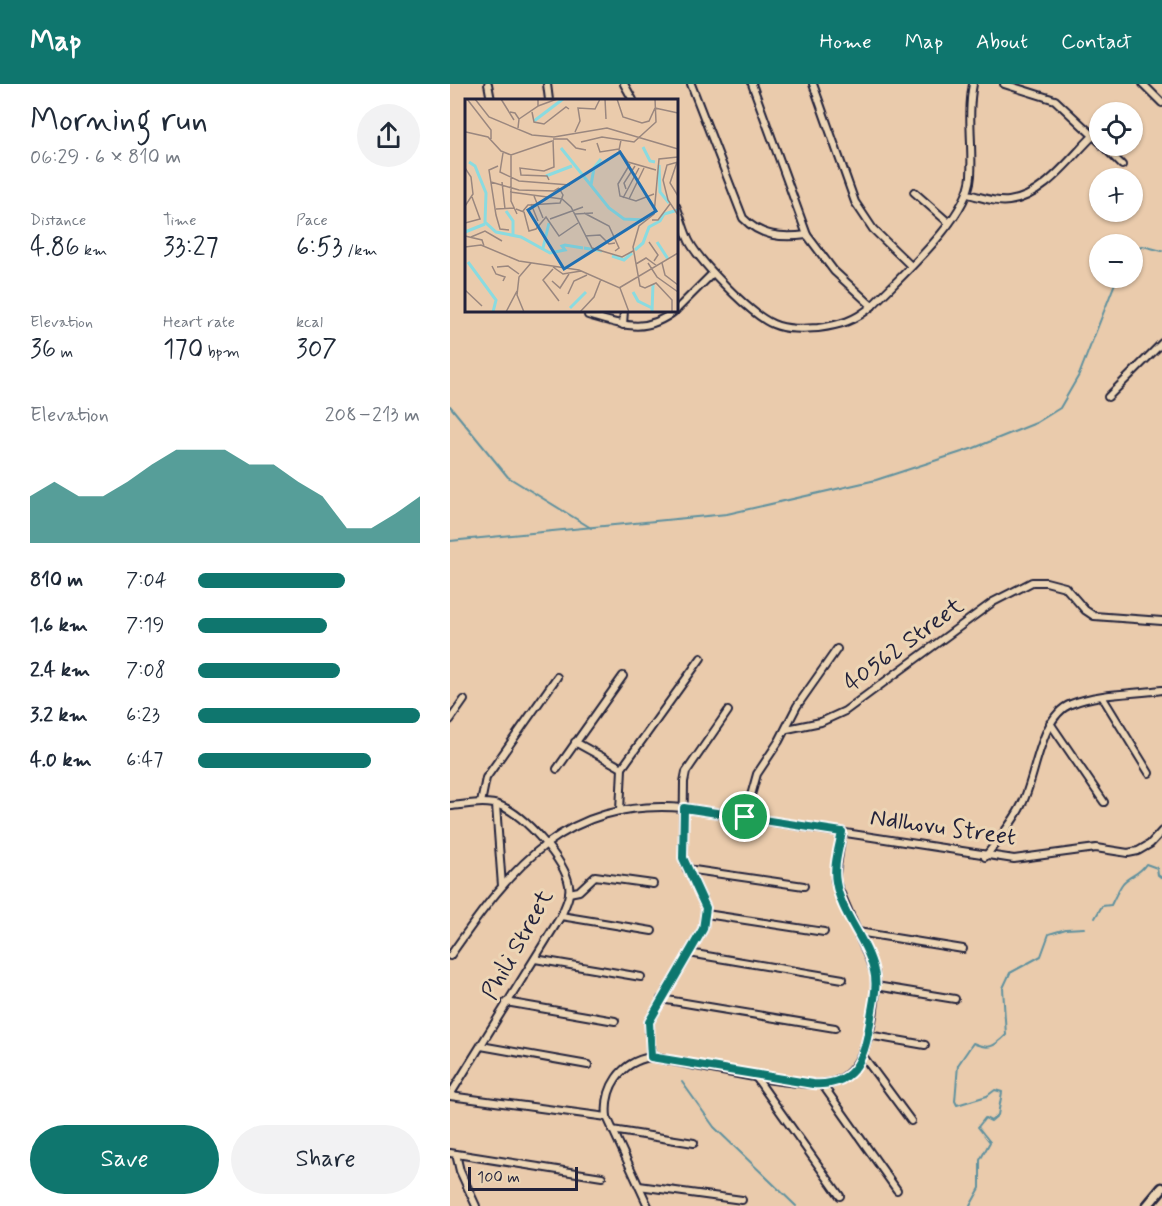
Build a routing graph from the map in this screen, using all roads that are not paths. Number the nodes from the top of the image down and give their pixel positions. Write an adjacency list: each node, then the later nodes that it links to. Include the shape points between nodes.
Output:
1 (488, 84): 10 (street)
2 (547, 84): 11 (street)
3 (624, 84): 12 (street)
4 (691, 84): 22 (street, via 743,218 768,235)
5 (752, 84): 22 (street)
6 (813, 84): 23 (street, via 855,202 873,229)
7 (973, 84): 19 (street)
8 (1004, 84): 14 (street, via 1055,100)
9 (1143, 84): 13 (street)
10 (491, 99)
11 (549, 99)
12 (632, 99)
13 (1162, 103)
14 (1089, 132)
15 (1089, 140): 19 (street, via 1044,184 1022,198 993,200)
16 (1113, 156): 17 (street)
17 (1122, 165)
18 (914, 192): 21 (street)
19 (968, 194): 21 (street)
20 (678, 212): 24 (street, via 689,241)
21 (950, 223): 23 (street)
22 (807, 235): 25 (street, via 834,272)
23 (910, 265): 25 (street)
24 (713, 273): 25 (street, via 762,318 787,328 835,326 855,319); 26 (street)
25 (872, 306)
26 (678, 308)
27 (624, 312): 30 (street)
28 (673, 312): 30 (street, via 657,323)
29 (588, 315): 30 (street)
30 (623, 325)
31 (1162, 343): 32 (street)
32 (1108, 397)
33 (1162, 621): 44 (street, 40562 Street, via 1094,616 1065,586 1026,584 993,602 845,711 821,722)
34 (837, 649): 44 (street, via 797,706)
35 (700, 658): 46 (street)
36 (623, 676): 45 (street)
37 (557, 677): 50 (street, via 486,778)
38 (1162, 690): 39 (street)
39 (1103, 698): 43 (street, via 1071,704); 48 (street)
40 (464, 700): 42 (street)
41 (728, 711): 53 (street, via 686,772)
42 (450, 720)
43 (1050, 723): 49 (street); 59 (street, via 1029,790)
44 (786, 729): 55 (street, via 757,774)
45 (575, 742): 46 (street); 47 (street)
46 (622, 768): 54 (street)
47 (557, 769)
48 (1149, 773)
49 (1104, 802)
50 (481, 803): 51 (street, Phili Street); 52 (street, Phili Street)
51 (496, 805): 58 (street, Phili Street, via 514,812); 62 (street)
52 (450, 806)
53 (684, 808): 54 (street, Ndlhovu Street, via 639,807); 55 (street, Ndlhovu Street); 60 (street, via 682,846)
54 (620, 811): 58 (street, Ndlhovu Street, via 587,821)
55 (745, 817): 57 (street, Ndlhovu Street)
56 (1162, 831): 59 (street, Ndlhovu Street, via 1150,844 1128,853 1096,848 1014,859)
57 (842, 832): 59 (street, Ndlhovu Street); 69 (street, via 835,880)
58 (545, 843): 62 (street, Ndlhovu Street); 64 (street, Phili Street, via 567,879)
59 (985, 857)
60 (687, 869): 63 (street); 65 (street)
61 (653, 884): 64 (street, via 595,876 579,891)
62 (502, 886): 72 (street, Ndlhovu Street)
63 (804, 886)
64 (569, 893): 66 (street, Phili Street)
65 (706, 914): 68 (street); 71 (street, via 703,929)
66 (561, 916): 67 (street); 73 (street, Phili Street)
67 (652, 931)
68 (824, 932)
69 (858, 932): 70 (street); 76 (street, via 870,958)
70 (963, 949)
71 (689, 953): 75 (street); 77 (street)
72 (450, 956)
73 (534, 958): 74 (street); 79 (street, Phili Street)
74 (641, 977)
75 (843, 979)
76 (876, 986): 78 (street); 82 (street)
77 (661, 999): 81 (street); 86 (street, via 648,1027)
78 (955, 999)
79 (506, 1002): 80 (street); 84 (street, Phili Street)
80 (615, 1021)
81 (835, 1028)
82 (868, 1035): 83 (street); 85 (street)
83 (925, 1045)
84 (481, 1046): 87 (street); 90 (street, Phili Street)
85 (863, 1056): 89 (street, via 852,1072); 92 (street)
86 (651, 1057): 88 (street); 91 (street, via 640,1059 618,1074 608,1095)
87 (588, 1065)
88 (755, 1076): 89 (street); 100 (street)
89 (822, 1084): 99 (street)
90 (450, 1095): 91 (street)
91 (607, 1117): 93 (street)
92 (911, 1121)
93 (612, 1130): 94 (street); 97 (street)
94 (694, 1143)
95 (453, 1154): 96 (street); 102 (street)
96 (602, 1176)
97 (639, 1186): 101 (street); 103 (street)
98 (1162, 1188): 104 (street)
99 (897, 1190)
100 (840, 1196)
101 (742, 1200)
102 (476, 1206)
103 (648, 1206)
104 (1148, 1206)

